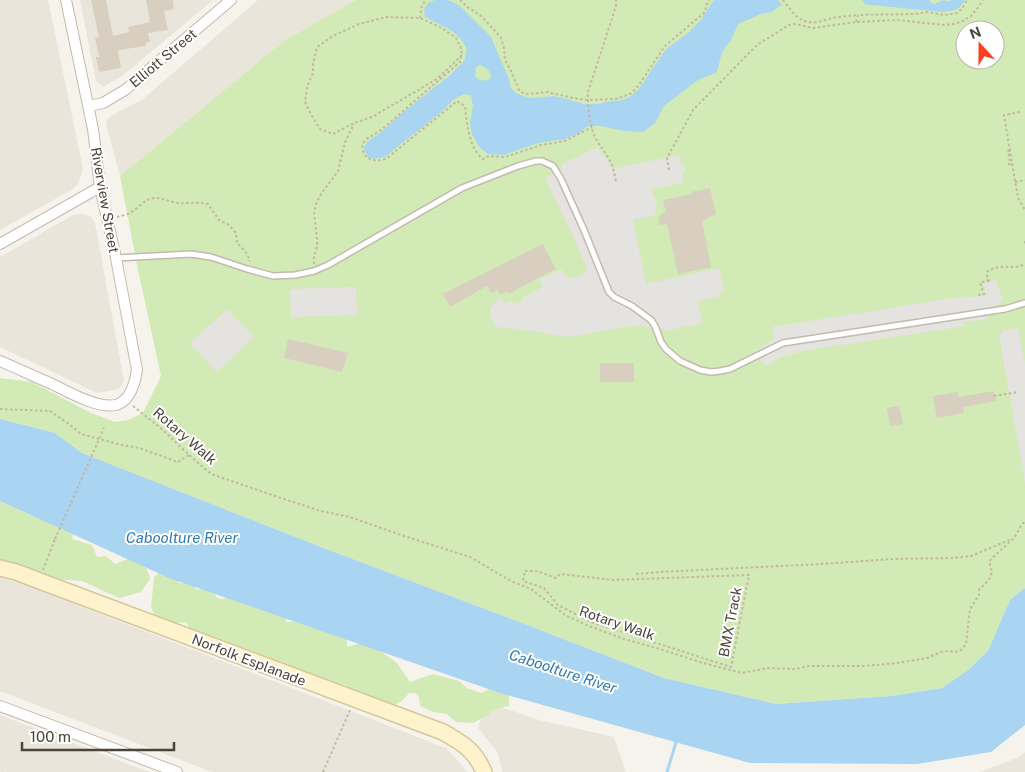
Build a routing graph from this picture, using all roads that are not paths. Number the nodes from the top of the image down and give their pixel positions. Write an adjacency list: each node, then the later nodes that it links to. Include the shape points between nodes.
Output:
1 (66, 0): 3 (street, Riverview Street)
2 (232, 0): 3 (street, Elliott Street, via 125,90 103,103)
3 (89, 106): 4 (street, Riverview Street)
4 (100, 187): 5 (street); 6 (street, Riverview Street)
5 (0, 244)
6 (116, 258): 7 (lane, via 191,254 274,276 314,271 462,188 536,161 553,166 561,179 609,292 651,320 666,349 680,361 700,370 720,372 730,369 783,343); 8 (street, Riverview Street, via 137,370 130,402 105,405 93,402)
7 (1025, 303)
8 (0, 361)
9 (0, 568): 12 (street, Norfolk Esplanade, via 443,732 467,746)
10 (0, 706): 11 (street)
11 (177, 772)
12 (484, 772)

